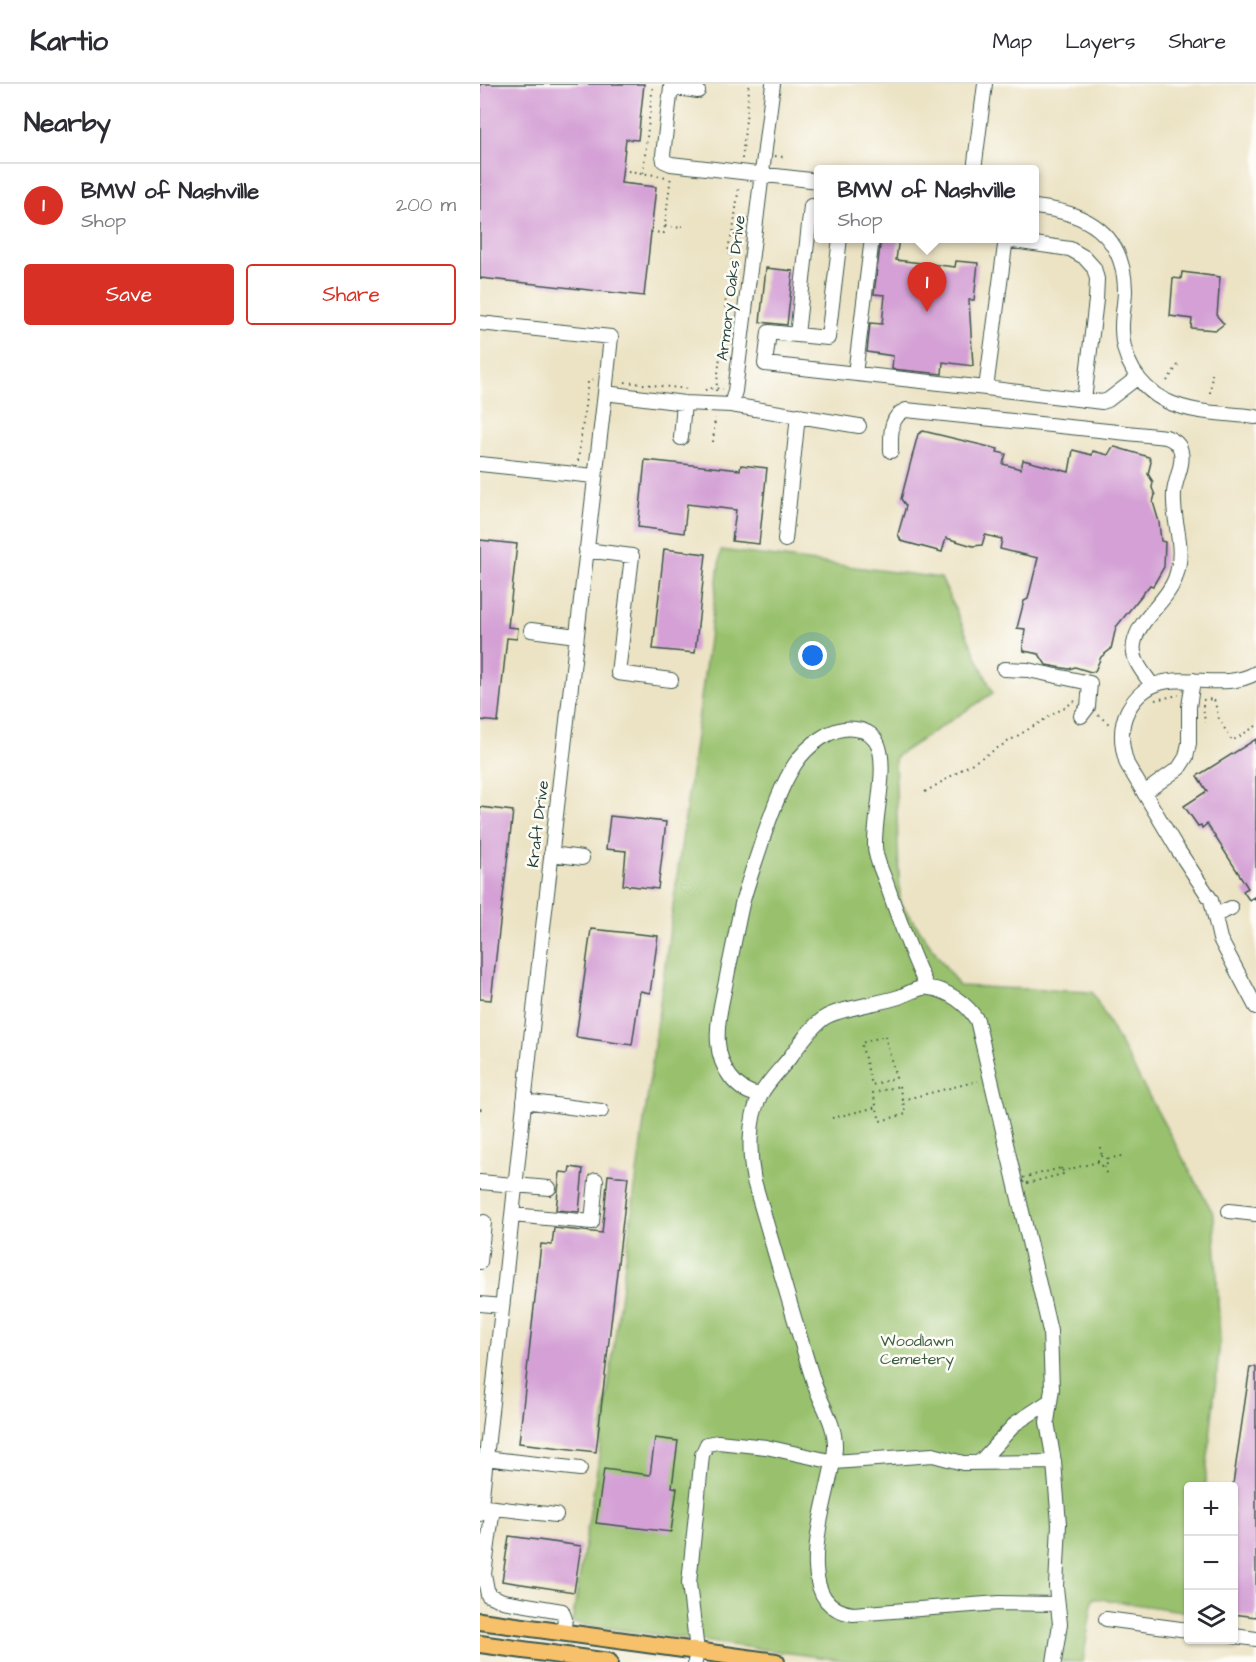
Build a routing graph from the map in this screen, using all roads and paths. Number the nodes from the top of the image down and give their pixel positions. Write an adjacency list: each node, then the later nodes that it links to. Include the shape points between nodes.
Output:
1 (653, 84): 9 (path)
2 (748, 84): 8 (path)
3 (772, 84): 10 (street, Armory Oaks Drive)
4 (985, 84): 6 (street)
5 (698, 91): 8 (street, via 671,87 663,159 671,164)
6 (975, 165)
7 (622, 170): 9 (path)
8 (740, 172): 10 (street); 30 (path, via 728,247 734,270 725,303)
9 (643, 173): 11 (path)
10 (761, 175): 12 (street); 34 (street, Armory Oaks Drive)
11 (679, 178)
12 (814, 181)
13 (814, 206): 22 (street)
14 (1039, 208): 26 (street, via 1080,216 1112,246 1124,280 1122,340)
15 (682, 223): 16 (path, via 682,228)
16 (665, 226)
17 (839, 243): 22 (street, via 828,338)
18 (871, 243): 24 (street)
19 (1005, 243): 31 (street)
20 (1032, 243): 37 (street, via 1070,249 1094,268 1097,293)
21 (480, 323): 35 (street, Kraft Drive, via 611,337)
22 (796, 335): 24 (street, via 770,332 765,364)
23 (1178, 366): 28 (path)
24 (855, 374): 31 (street)
25 (1212, 374): 36 (path)
26 (1138, 377): 37 (street, via 1105,402); 42 (street, via 1159,396 1178,406)
27 (596, 379): 48 (path, via 588,382)
28 (1167, 381)
29 (622, 382): 32 (path)
30 (716, 388): 33 (path); 34 (path); 39 (path)
31 (986, 388): 37 (street)
32 (697, 391)
33 (702, 391)
34 (735, 391): 40 (street, Armory Oaks Drive)
35 (605, 393): 38 (street); 49 (street, Kraft Drive)
36 (1210, 393)
37 (1084, 399)
38 (684, 403): 39 (street); 44 (street)
39 (716, 404): 40 (street); 45 (path)
40 (731, 405): 41 (street)
41 (798, 415): 43 (street); 50 (street)
42 (1256, 417)
43 (859, 426)
44 (681, 438)
45 (713, 442)
46 (891, 451): 58 (street, via 893,424 898,414 906,410 1166,437 1178,444 1182,457 1174,495 1180,562 1171,587 1140,629 1134,644 1136,661)
47 (480, 464): 49 (street)
48 (577, 466)
49 (594, 476): 51 (street, Kraft Drive)
50 (785, 540)
51 (586, 550): 53 (street, Kraft Drive); 56 (street, via 632,556 618,673)
52 (531, 630): 53 (street)
53 (576, 636): 68 (street, Kraft Drive)
54 (1004, 669): 60 (street, via 1090,683)
55 (1256, 673): 57 (street, via 1233,680)
56 (671, 680)
57 (1193, 680): 58 (street); 67 (street, via 1186,757 1179,768)
58 (1152, 685): 67 (street, via 1131,705 1122,729 1125,758)
59 (1179, 695): 61 (path)
60 (1083, 700): 62 (street); 64 (path, via 1099,705 1099,716); 66 (path)
61 (1154, 701)
62 (1081, 716)
63 (1205, 723): 65 (path, via 1203,699 1214,699 1232,741)
64 (1112, 726)
65 (1256, 726)
66 (925, 792)
67 (1144, 793): 71 (street, via 1212,900)
68 (551, 854): 69 (street); 79 (street, Kraft Drive)
69 (582, 858)
70 (1231, 908): 71 (street)
71 (1216, 915): 73 (street, via 1220,939)
72 (927, 987): 74 (street, via 944,992 971,1010); 77 (street, via 826,1017); 77 (street, via 909,950 875,848 880,788 878,745 865,731 839,730 810,748 786,780 742,904 720,1013 718,1044 721,1060 733,1080 747,1092)
73 (1256, 1007)
74 (991, 1078): 78 (path); 102 (street, via 1050,1331)
75 (884, 1082): 75 (path, via 896,1078 885,1036 861,1043 872,1085); 76 (path)
76 (886, 1090): 78 (path, via 899,1086); 80 (path, via 873,1093)
77 (760, 1095): 104 (street, via 751,1141 752,1174 815,1386 835,1437)
78 (902, 1100): 80 (path, via 906,1114 880,1121)
79 (524, 1101): 81 (street); 93 (street, Kraft Drive)
80 (877, 1107): 82 (path)
81 (601, 1111)
82 (832, 1118)
83 (1100, 1147): 85 (path)
84 (1125, 1155): 86 (path)
85 (1102, 1156): 86 (path); 87 (path)
86 (1108, 1159): 88 (path)
87 (1098, 1162): 88 (path); 89 (path)
88 (1104, 1166): 90 (path)
89 (1062, 1171): 89 (path, via 1061,1168 1022,1178 1024,1184 1063,1174)
90 (1107, 1177)
91 (596, 1180): 97 (street, via 592,1222)
92 (480, 1182): 93 (street)
93 (515, 1185): 94 (street); 97 (street, Kraft Drive)
94 (549, 1188)
95 (1229, 1211): 96 (street)
96 (1256, 1214)
97 (512, 1219): 98 (street); 101 (street, Kraft Drive)
98 (482, 1222): 99 (street)
99 (480, 1262)
100 (480, 1304): 101 (street)
101 (502, 1306): 103 (street, Kraft Drive)
102 (1050, 1401): 105 (street, via 1047,1422); 106 (street, via 1016,1423)
103 (485, 1458): 107 (street); 108 (street, Kraft Drive)
104 (834, 1462): 106 (street, via 933,1455 955,1462); 111 (street, via 825,1493 816,1568 821,1591 834,1606 847,1613 863,1614 989,1604); 120 (street, via 725,1442 704,1447 689,1583)
105 (1054, 1462): 106 (street); 111 (street, via 1059,1524)
106 (979, 1463)
107 (580, 1469)
108 (483, 1506): 109 (street); 110 (street, Kraft Drive, via 488,1595)
109 (556, 1515)
110 (503, 1601): 114 (street); 116 (street, via 562,1611)
111 (1058, 1604): 123 (street, via 1060,1624)
112 (1106, 1619): 115 (street)
113 (480, 1621): 114 (main road)
114 (498, 1623): 116 (main road)
115 (1184, 1629)
116 (563, 1633): 120 (main road)
117 (1238, 1637): 118 (street)
118 (1256, 1639)
119 (480, 1644): 121 (main road)
120 (696, 1657): 122 (main road)
121 (609, 1662)
122 (776, 1662)
123 (1054, 1662)

